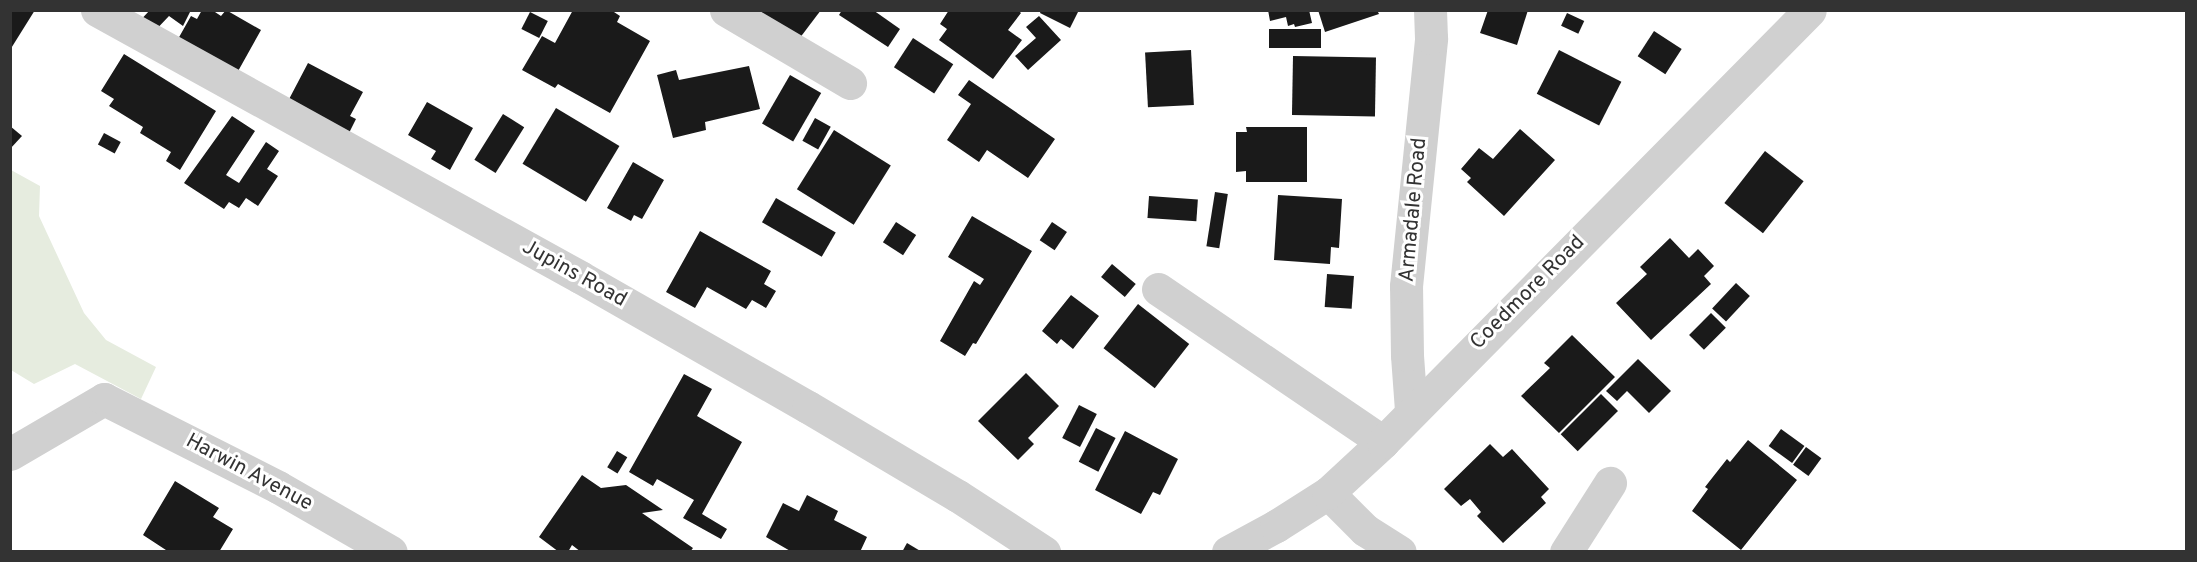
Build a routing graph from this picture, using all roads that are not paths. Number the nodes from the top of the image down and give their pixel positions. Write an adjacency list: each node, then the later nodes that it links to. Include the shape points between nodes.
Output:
1 (97, 10): 13 (street, Jupins Road, via 756,377 958,496)
2 (726, 10): 5 (street)
3 (1430, 10): 7 (street, Armadale Road, via 1431,38 1406,286)
4 (1810, 10): 7 (street, Coedmore Road)
5 (850, 83)
6 (1158, 289): 8 (street)
7 (1411, 410): 8 (street, Coedmore Road)
8 (1383, 442): 11 (street, Coedmore Road)
9 (10, 454): 12 (street, Harwin Avenue, via 104,399 278,487)
10 (1610, 483): 16 (street)
11 (1328, 493): 14 (street, Coedmore Road); 15 (street, via 1365,530)
12 (391, 552)
13 (1044, 552)
14 (1228, 552)
15 (1400, 552)
16 (1566, 552)

